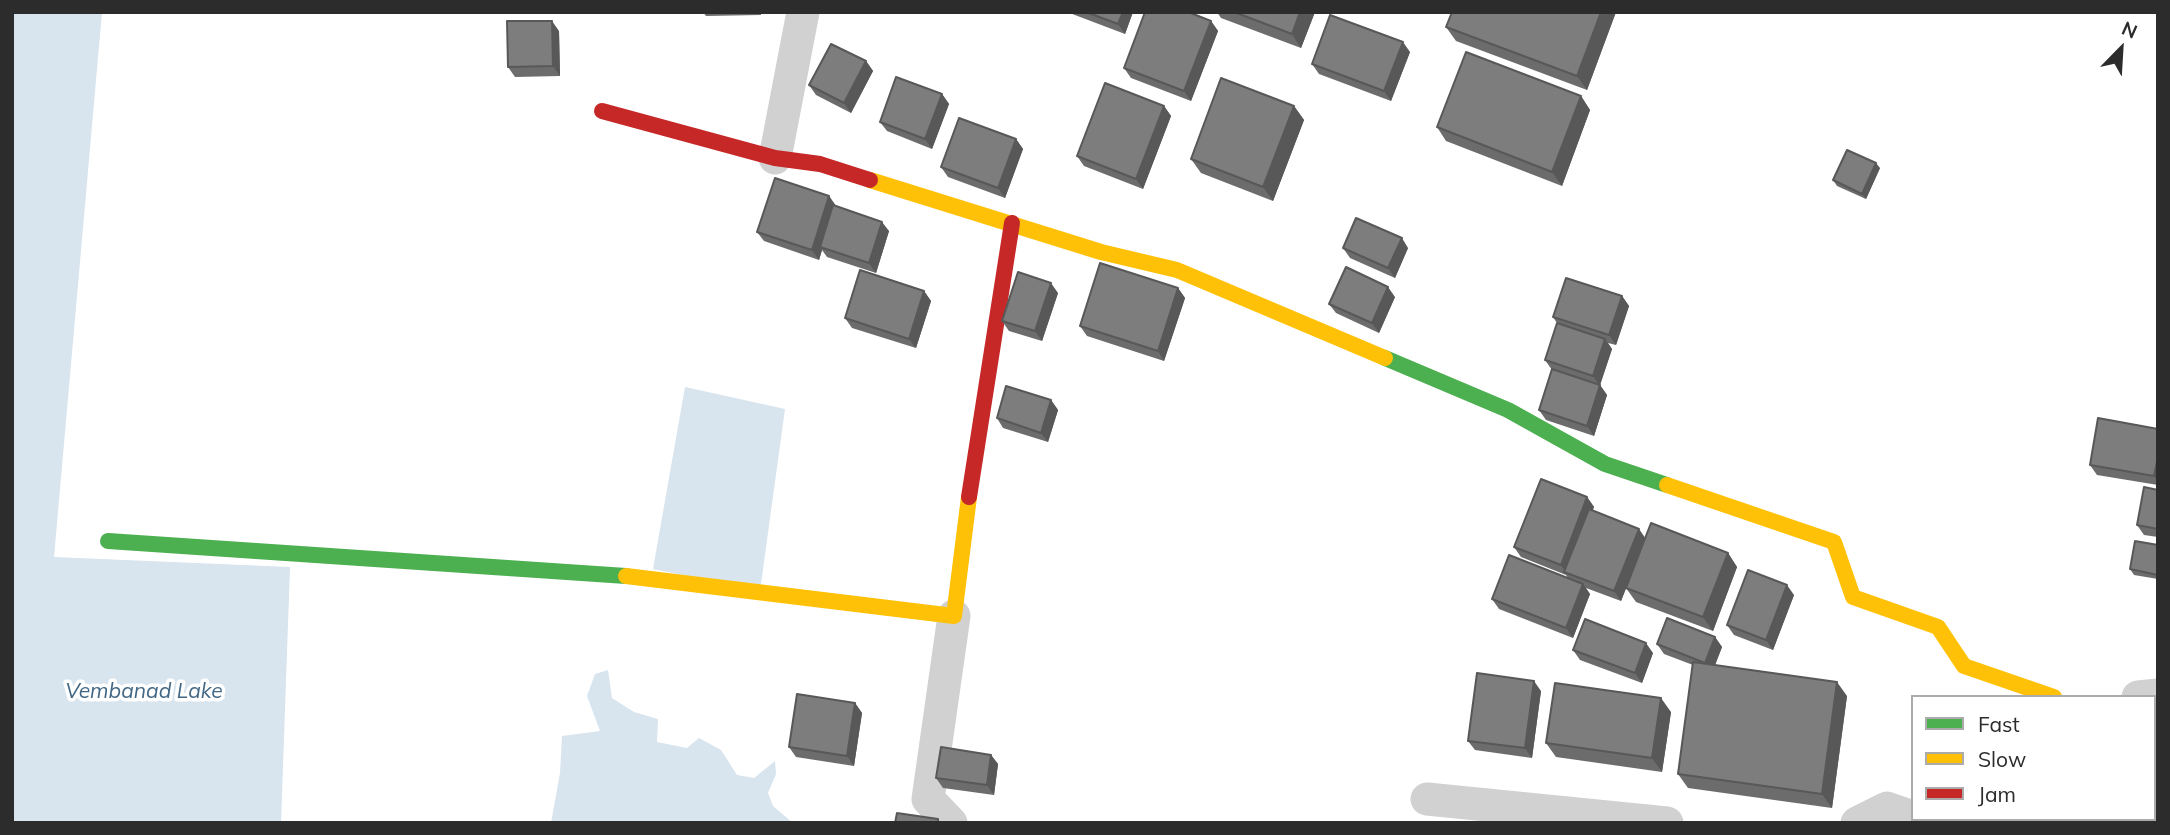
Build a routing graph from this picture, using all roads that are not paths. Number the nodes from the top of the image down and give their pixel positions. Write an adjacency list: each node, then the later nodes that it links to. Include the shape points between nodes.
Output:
1 (803, 12): 3 (street)
2 (602, 111): 3 (street)
3 (775, 158): 4 (street, via 820,164)
4 (1012, 223): 6 (street, via 976,436); 7 (street, via 1177,270 1508,410 1605,464 1834,542 1853,597 1938,627 1964,666)
5 (108, 541): 6 (street, via 589,572)
6 (954, 616): 10 (street, via 928,799)
7 (2048, 695)
8 (1427, 799): 11 (street)
9 (1911, 817): 12 (street, via 1887,808)
10 (951, 823)
11 (1667, 823)
12 (1857, 823)

